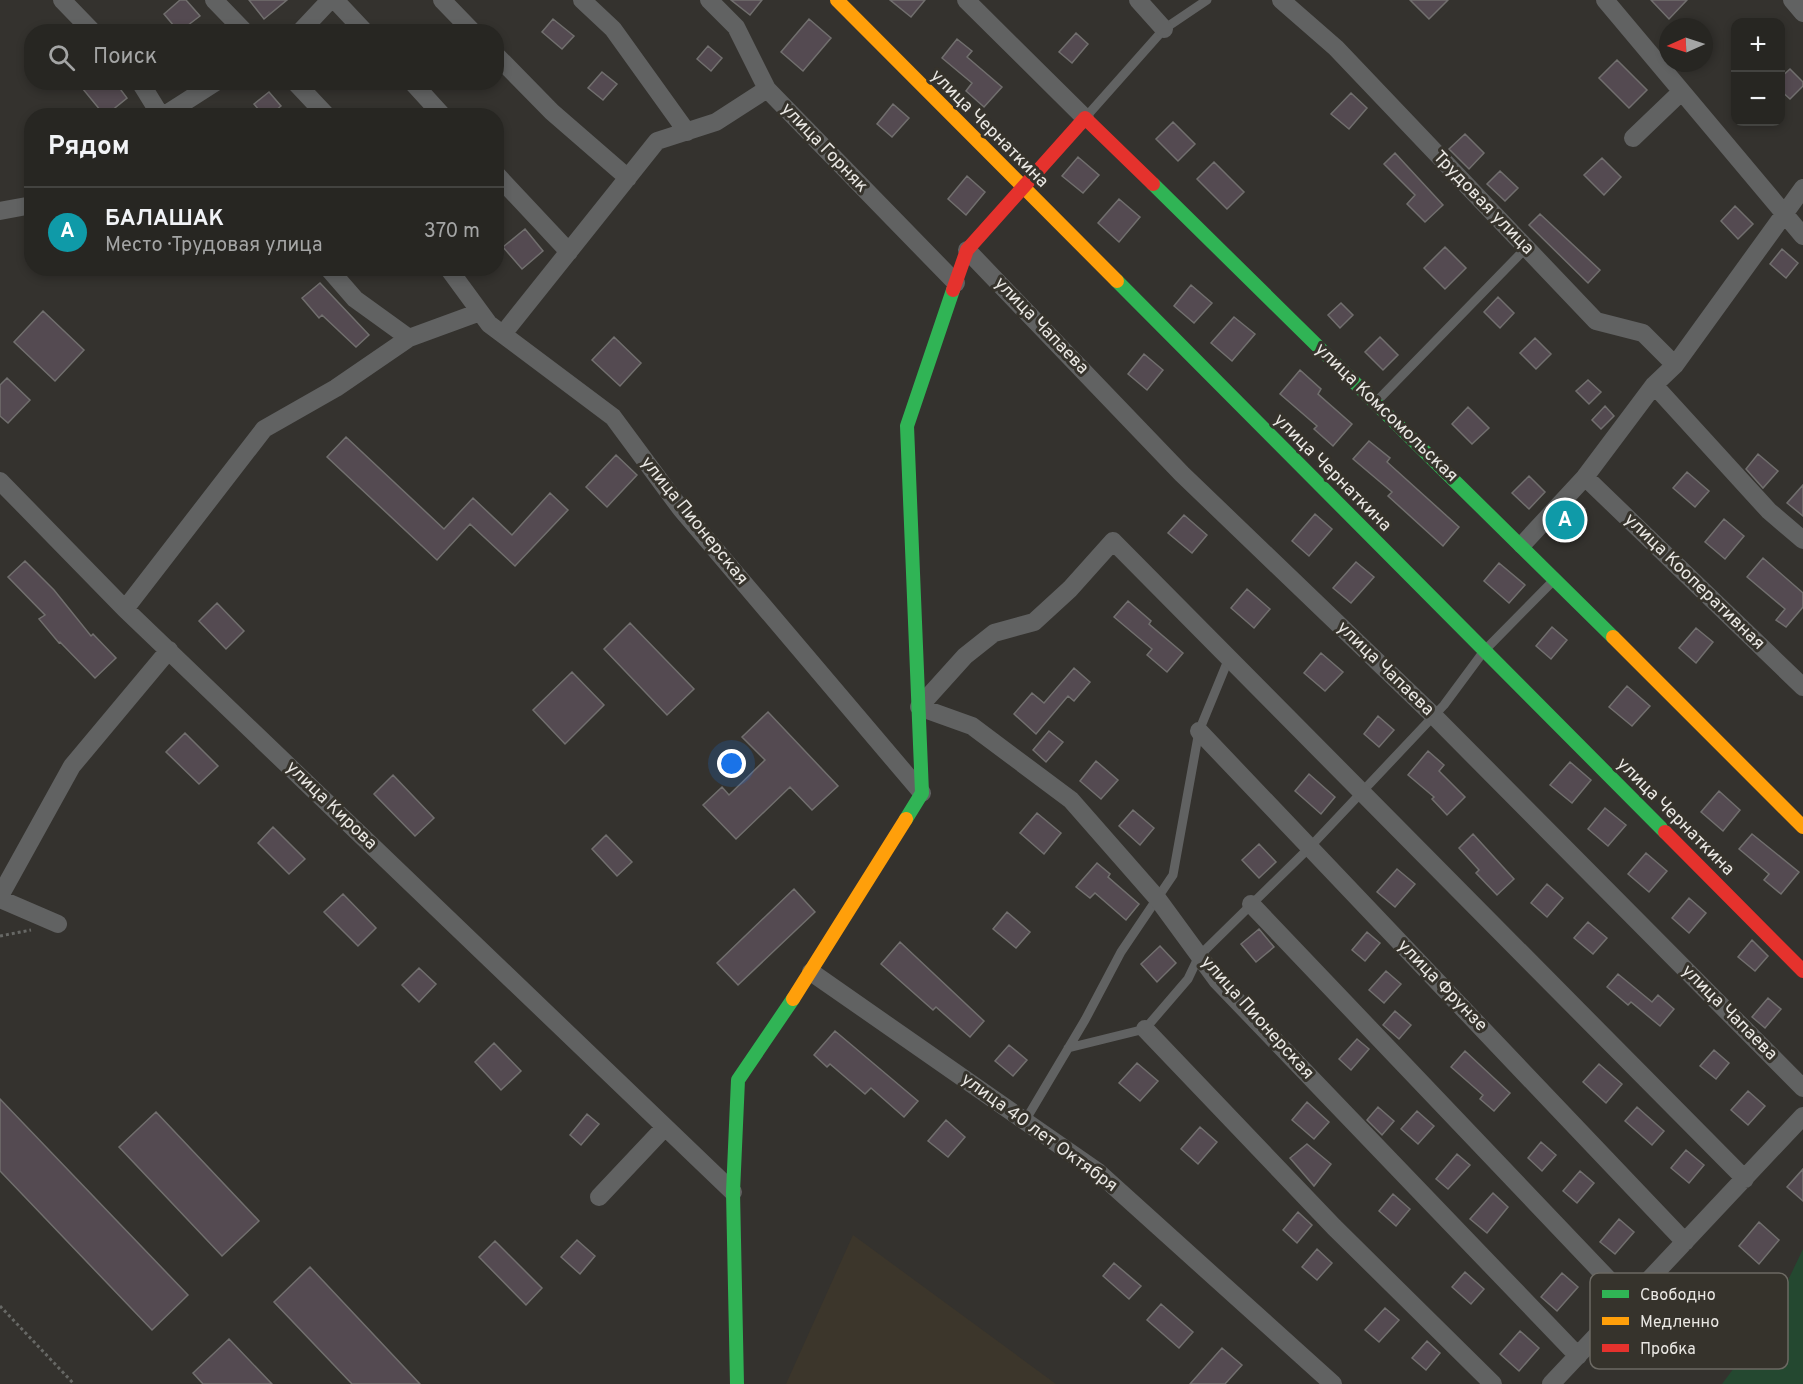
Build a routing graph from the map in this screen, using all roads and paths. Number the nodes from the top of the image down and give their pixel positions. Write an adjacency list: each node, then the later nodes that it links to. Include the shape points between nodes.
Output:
1 (62, 0): 16 (street)
2 (214, 0): 17 (street)
3 (330, 0): 18 (street)
4 (335, 0): 19 (street)
5 (442, 0): 20 (street)
6 (582, 0): 34 (street, via 613,29)
7 (709, 0): 23 (street, улица Горняк, via 736,27)
8 (837, 0): 39 (street, улица Чернаткина)
9 (966, 0): 33 (street, улица Комсомольская)
10 (1138, 0): 21 (street)
11 (1207, 0): 21 (lane)
12 (1605, 0): 28 (street)
13 (1791, 0): 15 (street)
14 (1284, 1): 44 (street, Трудовая улица, via 1336,48)
15 (1803, 14)
16 (85, 24)
17 (237, 24)
18 (308, 24)
19 (357, 24)
20 (465, 24)
21 (1164, 29): 33 (lane)
22 (504, 63): 36 (street, via 552,112)
23 (768, 89): 34 (street, via 716,122); 49 (street, улица Горняк)
24 (145, 90): 29 (street)
25 (203, 90): 30 (street)
26 (303, 90): 31 (street)
27 (419, 90): 32 (street)
28 (1681, 92): 35 (street); 42 (street)
29 (157, 108)
30 (175, 108)
31 (319, 108)
32 (436, 108)
33 (1085, 118): 39 (street); 55 (street, улица Комсомольская)
34 (687, 132): 36 (street, via 657,141)
35 (1633, 138)
36 (628, 178): 46 (street)
37 (504, 183): 46 (street)
38 (1803, 188): 42 (street)
39 (1023, 189): 45 (street); 63 (street, улица Чернаткина)
40 (24, 206): 41 (street)
41 (0, 211)
42 (1783, 214): 43 (street); 53 (street)
43 (1803, 236)
44 (1526, 248): 53 (street, Трудовая улица, via 1596,321 1644,333); 55 (lane)
45 (968, 250): 49 (street); 67 (street, улица Чапаева, via 1182,474)
46 (569, 252): 51 (street)
47 (335, 276): 52 (street, via 355,299)
48 (454, 276): 50 (street, улица Пионерская)
49 (956, 283): 66 (street, via 907,426)
50 (480, 312): 51 (street, улица Пионерская); 52 (street)
51 (503, 334): 70 (street, улица Пионерская, via 612,417 681,508)
52 (409, 338): 61 (street, via 336,388 264,429)
53 (1676, 365): 54 (street)
54 (1654, 385): 56 (street); 58 (street, via 1769,511)
55 (1376, 403): 59 (street, улица Комсомольская)
56 (1585, 477): 59 (street); 65 (street, улица Кооперативная)
57 (0, 481): 61 (street, улица Кирова)
58 (1803, 540)
59 (1522, 545): 60 (street, улица Комсомольская)
60 (1555, 579): 63 (lane); 71 (street, улица Комсомольская)
61 (125, 609): 62 (street, улица Кирова)
62 (169, 650): 73 (street, via 72,766); 85 (street, улица Кирова)
63 (1484, 651): 67 (lane); 78 (street, улица Чернаткина)
64 (1229, 658): 66 (street, via 1113,541 1034,622 994,633 965,656); 68 (lane); 69 (street)
65 (1803, 687)
66 (919, 707): 70 (street); 74 (street, улица Пионерская, via 972,726 1071,800)
67 (1434, 716): 69 (lane); 82 (street, улица Чапаева)
68 (1198, 731): 72 (street, улица Фрунзе); 74 (lane, via 1173,875)
69 (1361, 791): 72 (lane); 86 (street)
70 (922, 793): 79 (street)
71 (1803, 827)
72 (1310, 847): 75 (lane); 89 (street, улица Фрунзе)
73 (0, 897): 76 (street)
74 (1156, 898): 77 (street, улица Пионерская); 81 (lane)
75 (1251, 903): 77 (lane); 90 (street)
76 (58, 924)
77 (1199, 956): 80 (lane, via 1188,979); 94 (street, улица Пионерская, via 1217,980)
78 (1803, 971)
79 (811, 972): 84 (street, улица 40 лет Октября); 87 (street, via 738,1080)
80 (1145, 1029): 81 (lane); 98 (street, via 1334,1227)
81 (1068, 1048): 84 (lane)
82 (1803, 1088)
83 (1803, 1116): 86 (street)
84 (1025, 1121): 97 (street, улица 40 лет Октября, via 1098,1172)
85 (665, 1127): 87 (street, улица Кирова); 88 (street)
86 (1744, 1179): 89 (street)
87 (733, 1192): 96 (street)
88 (599, 1197)
89 (1685, 1242): 91 (street)
90 (1602, 1273)
91 (1657, 1273)
92 (0, 1306): 95 (path)
93 (1590, 1344): 94 (street)
94 (1578, 1356): 99 (street)
95 (74, 1384)
96 (737, 1384)
97 (1333, 1384)
98 (1493, 1384)
99 (1551, 1384)

